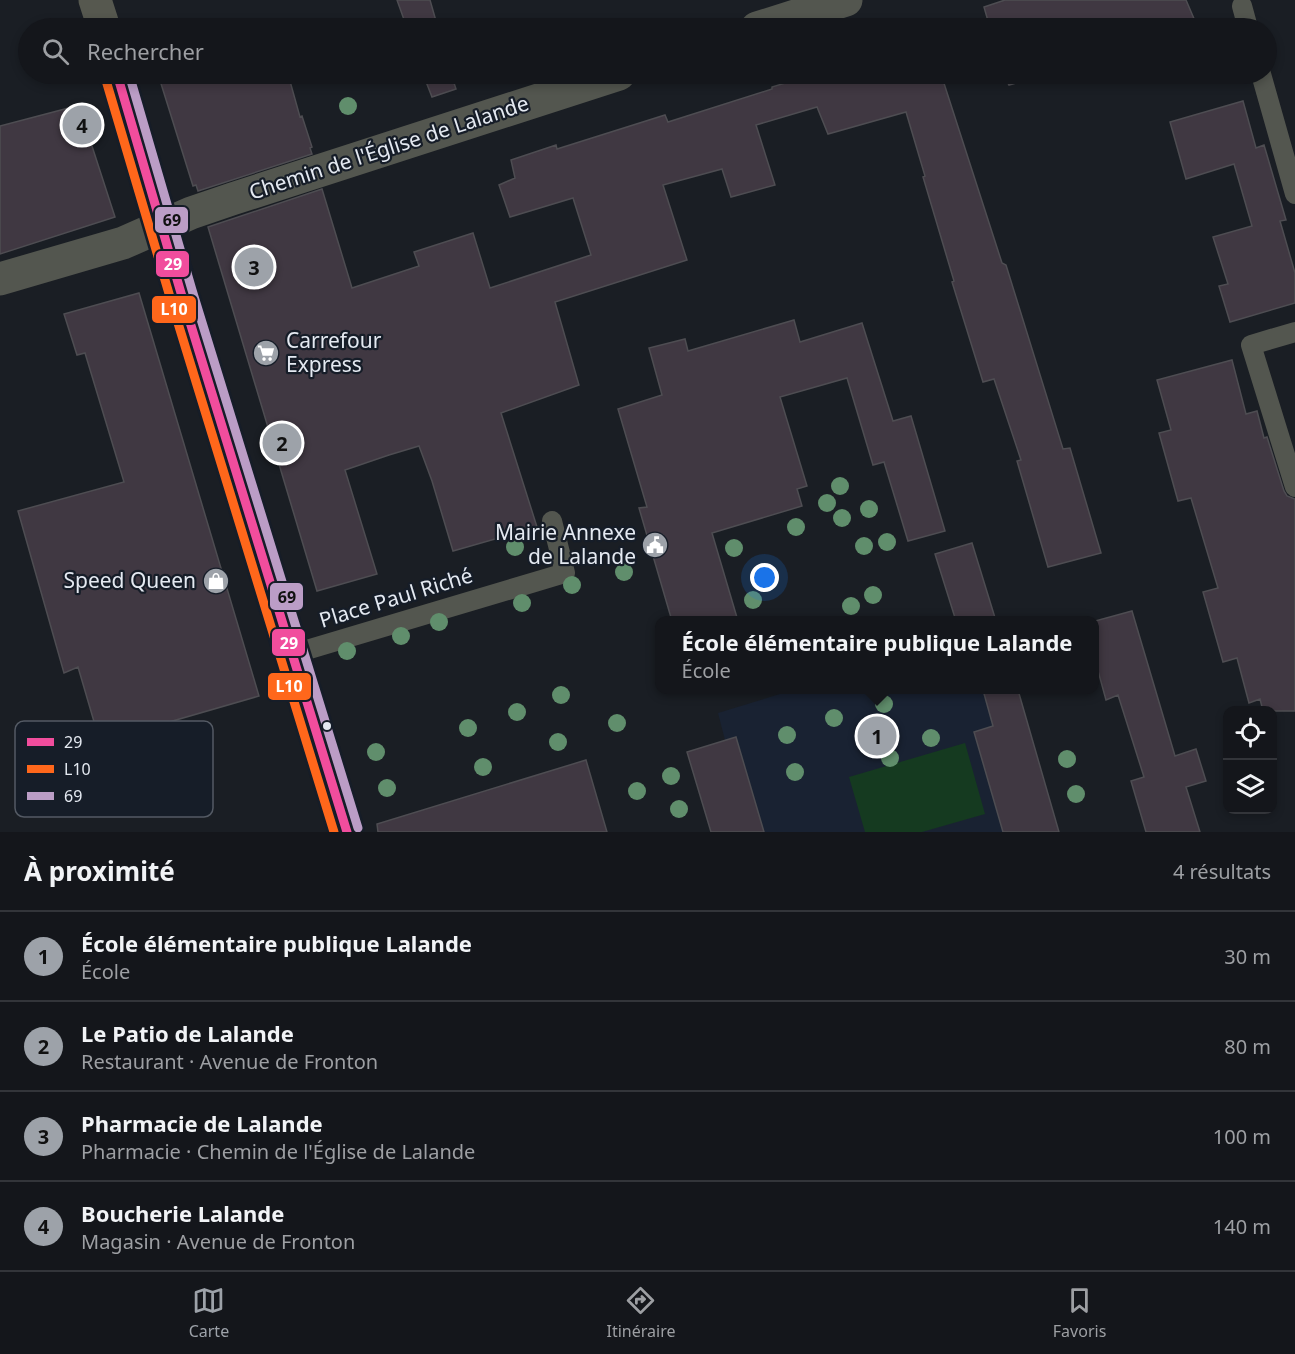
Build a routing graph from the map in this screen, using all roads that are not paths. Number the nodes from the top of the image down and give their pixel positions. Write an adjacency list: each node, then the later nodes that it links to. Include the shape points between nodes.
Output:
1 (95, 0): 4 (street)
2 (843, 0): 5 (street)
3 (1242, 6): 6 (lane)
4 (101, 18)
5 (788, 18)
6 (1245, 18)
7 (120, 84): 11 (street)
8 (588, 84): 11 (street, Chemin de l'Église de Lalande, via 240,196)
9 (1264, 84): 10 (lane)
10 (1295, 194)
11 (161, 226): 12 (street, Chemin de l'Église de Lalande, via 123,243); 16 (street)
12 (0, 279)
13 (1295, 332): 14 (lane, via 1251,345)
14 (1295, 487)
15 (552, 521): 16 (lane, Place Paul Riché, via 565,573)
16 (293, 654): 17 (street)
17 (347, 832)

